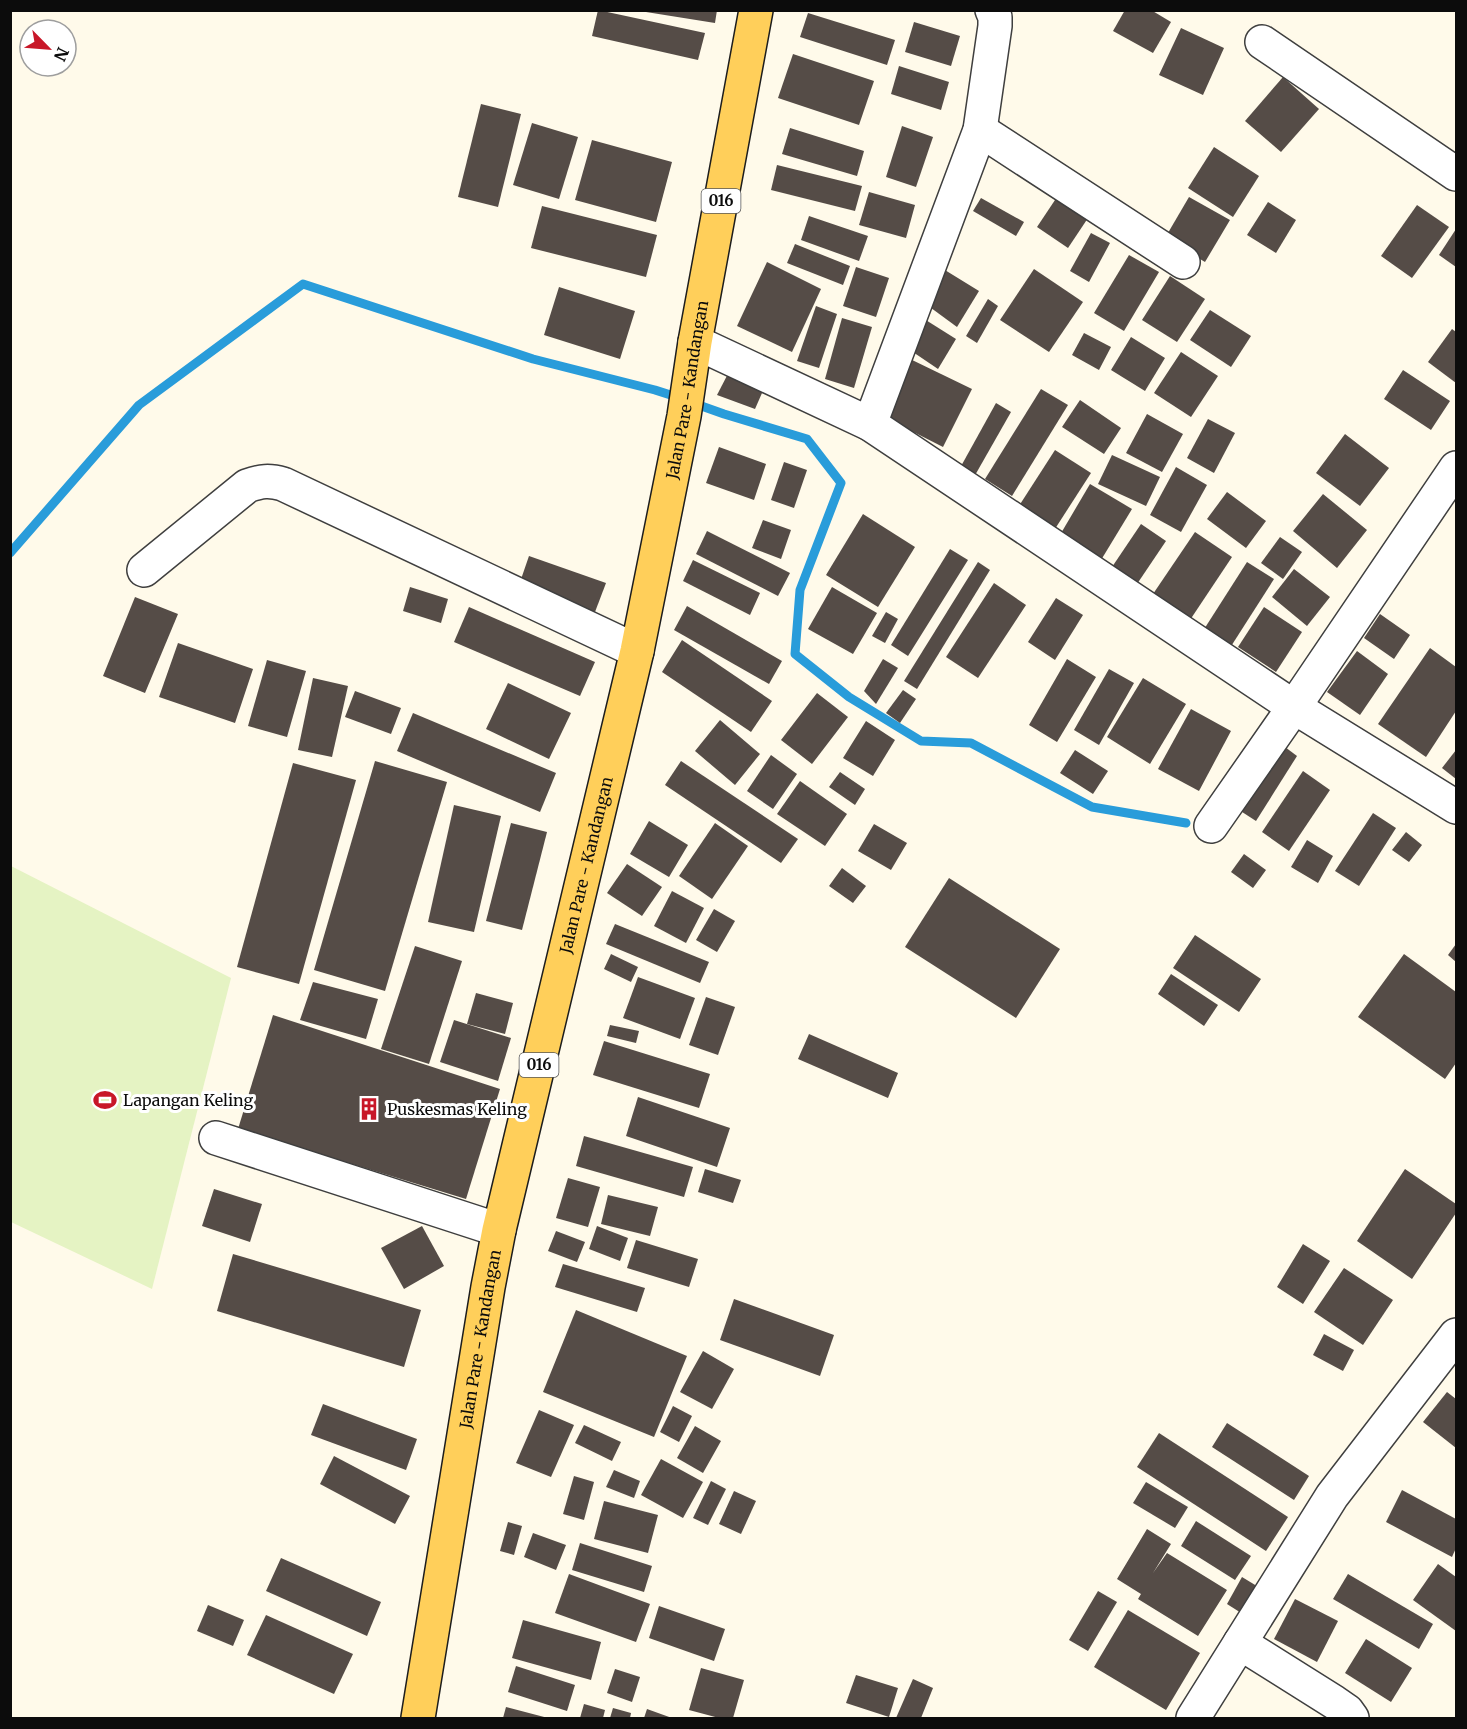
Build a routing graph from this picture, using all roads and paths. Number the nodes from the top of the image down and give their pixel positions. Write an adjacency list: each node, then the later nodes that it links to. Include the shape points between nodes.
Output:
1 (756, 10): 7 (main road, Jalan Pare - Kandangan / 016)
2 (992, 10): 4 (street, via 995,26)
3 (1262, 42): 5 (street)
4 (980, 130): 6 (street); 8 (street)
5 (1456, 174)
6 (1183, 262)
7 (696, 342): 8 (street); 11 (main road, Jalan Pare - Kandangan / 016)
8 (870, 424): 12 (street)
9 (1456, 468): 12 (street)
10 (144, 570): 11 (street, via 247,486 270,480)
11 (637, 651): 16 (main road, Jalan Pare - Kandangan / 016)
12 (1294, 707): 13 (street); 14 (street)
13 (1456, 807)
14 (1211, 826)
15 (216, 1138): 16 (street)
16 (499, 1230): 19 (main road, Jalan Pare - Kandangan / 016)
17 (1456, 1335): 18 (street, via 1332,1496)
18 (1240, 1643): 20 (street); 21 (street, via 1334,1702)
19 (418, 1719)
20 (1193, 1719)
21 (1352, 1719)

